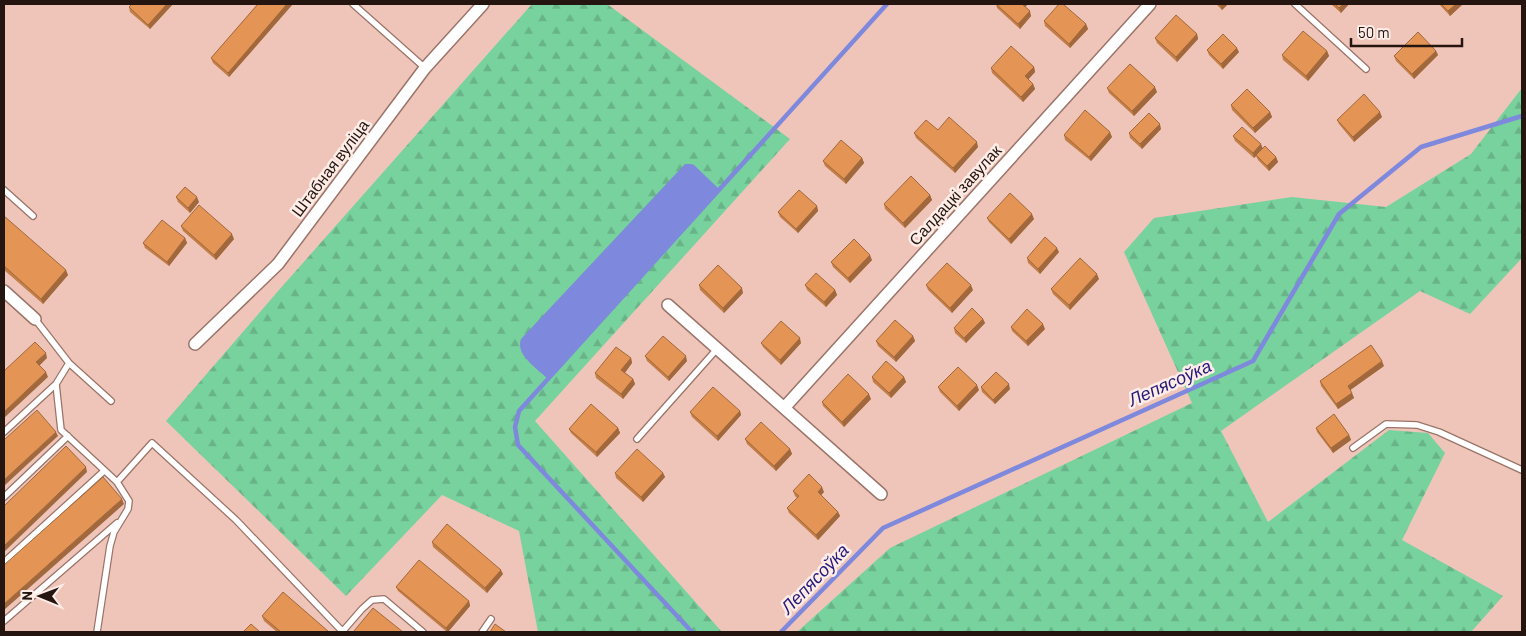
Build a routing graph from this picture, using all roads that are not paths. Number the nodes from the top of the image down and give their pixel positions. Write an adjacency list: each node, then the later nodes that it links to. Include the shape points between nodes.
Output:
1 (353, 4): 5 (lane)
2 (484, 4): 5 (street, Штабная вуліца)
3 (1150, 4): 17 (street, Салдацкі завулак)
4 (1295, 4): 6 (lane)
5 (425, 68): 12 (street, Штабная вуліца, via 278,264)
6 (1366, 69)
7 (4, 190): 8 (lane)
8 (33, 216)
9 (4, 291): 11 (street)
10 (668, 306): 13 (street)
11 (35, 319): 14 (lane)
12 (195, 344)
13 (717, 349): 17 (street); 20 (lane)
14 (69, 363): 15 (lane); 16 (lane)
15 (56, 384): 18 (lane); 19 (lane, via 61,430)
16 (111, 401)
17 (784, 408): 25 (street)
18 (4, 432)
19 (68, 436): 23 (lane); 26 (lane)
20 (637, 440)
21 (1354, 448): 22 (lane, via 1386,424 1417,425)
22 (1522, 470)
23 (104, 471): 24 (lane); 28 (lane)
24 (117, 482): 27 (lane, via 129,501); 32 (lane, via 152,443 236,520)
25 (881, 494)
26 (4, 497)
27 (121, 520): 30 (lane); 31 (lane, via 110,546)
28 (4, 562)
29 (491, 619): 34 (lane)
30 (4, 621)
31 (98, 632)
32 (342, 632): 33 (lane, via 372,600 384,599)
33 (423, 632)
34 (482, 632)

